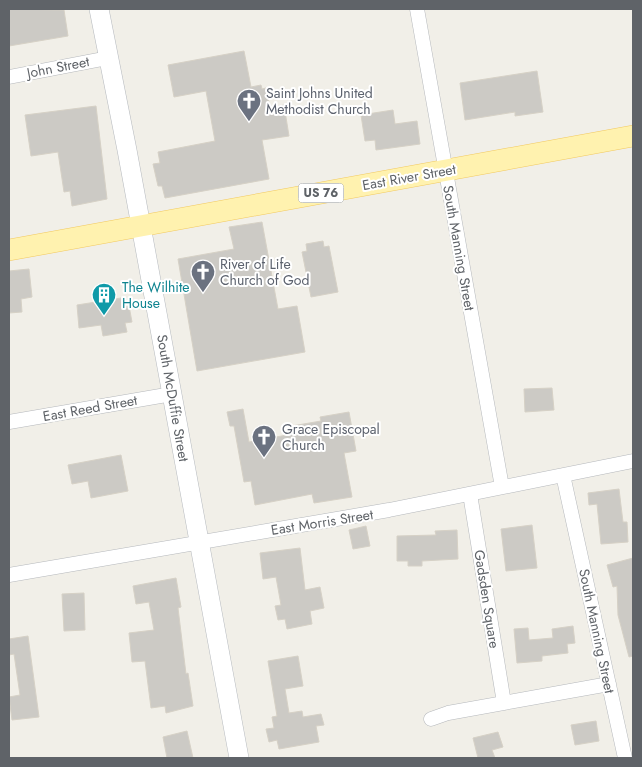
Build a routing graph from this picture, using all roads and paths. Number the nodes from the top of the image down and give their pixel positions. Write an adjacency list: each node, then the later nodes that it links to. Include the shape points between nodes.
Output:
1 (99, 9): 3 (street, South McDuffie Street)
2 (417, 9): 6 (street, South Manning Street)
3 (108, 58): 4 (street, John Street); 7 (street, South McDuffie Street)
4 (9, 77)
5 (633, 136): 6 (main road, East River Street / US 76)
6 (444, 170): 7 (main road, East River Street / US 76); 13 (street, South Manning Street)
7 (141, 226): 8 (main road, East River Street / US 76); 9 (street, South McDuffie Street)
8 (9, 250)
9 (172, 394): 10 (street, East Reed Street); 15 (street, South McDuffie Street)
10 (9, 422)
11 (633, 461): 12 (street, East Morris Street)
12 (563, 475): 13 (street, East Morris Street); 17 (street, South Manning Street)
13 (502, 487): 14 (street, East Morris Street)
14 (470, 494): 15 (street, East Morris Street); 18 (street, Gadsden Square)
15 (199, 542): 16 (street, East Morris Street); 20 (street, South McDuffie Street)
16 (9, 575)
17 (609, 684): 18 (street); 21 (street, South Manning Street)
18 (504, 703): 19 (street)
19 (431, 719)
20 (239, 758)
21 (625, 758)

